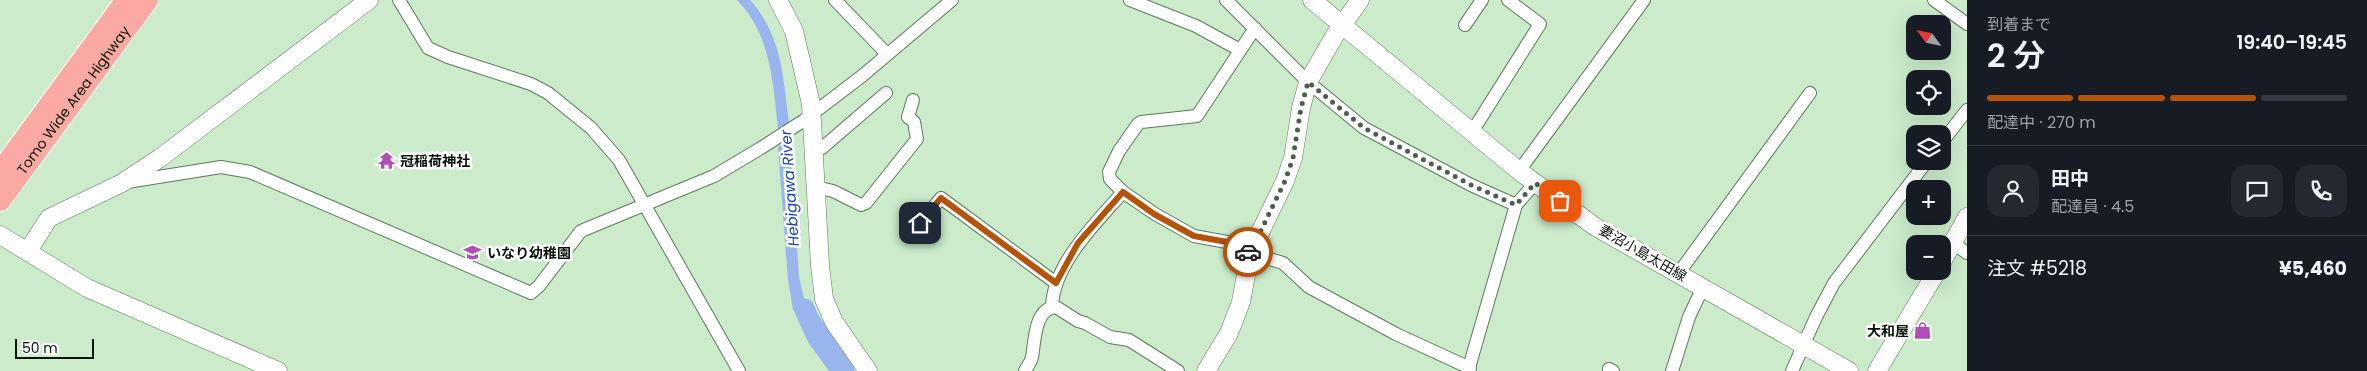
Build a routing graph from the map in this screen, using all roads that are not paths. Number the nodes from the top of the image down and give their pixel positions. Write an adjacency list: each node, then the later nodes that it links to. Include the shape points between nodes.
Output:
1 (127, 0): 33 (highway, Tomo Wide Area Highway)
2 (147, 0): 38 (highway, Tomo Wide Area Highway)
3 (369, 0): 34 (street, via 160,158)
4 (399, 0): 39 (street, via 428,48 531,84 548,93 591,128 619,160)
5 (778, 0): 27 (street, via 794,31)
6 (835, 0): 21 (street)
7 (952, 0): 21 (street)
8 (1130, 0): 20 (street, via 1196,26)
9 (1226, 0): 19 (street)
10 (1312, 0): 17 (street, 妻沼小島太田線)
11 (1360, 0): 17 (street)
12 (1482, 0): 18 (street)
13 (1508, 0): 29 (street, via 1540,24)
14 (1644, 0): 32 (street)
15 (1934, 0): 16 (street)
16 (1967, 24)
17 (1342, 25): 22 (street); 29 (street, 妻沼小島太田線)
18 (1465, 25)
19 (1255, 28): 20 (street); 22 (street)
20 (1240, 50): 37 (street, via 1196,116 1138,124 1109,172 1110,179)
21 (887, 54): 27 (street)
22 (1308, 82): 40 (street, via 1364,128 1463,181); 46 (street, via 1293,158)
23 (886, 93): 30 (street, via 822,148)
24 (1810, 93): 47 (street)
25 (913, 100): 36 (street, via 908,117 914,122 917,139 866,203 861,205 833,191 820,188)
26 (1967, 110): 28 (street)
27 (807, 117): 30 (street); 39 (street, via 714,176)
28 (1951, 130)
29 (1472, 132): 32 (street, 妻沼小島太田線)
30 (812, 149): 36 (street)
31 (1920, 170): 52 (street, via 1834,283)
32 (1519, 171): 35 (street, 妻沼小島太田線)
33 (0, 173)
34 (122, 183): 39 (street, via 221,167 250,172 531,293 581,231); 45 (street, via 49,218)
35 (1535, 183): 40 (street); 47 (street, 妻沼小島太田線, via 1594,226)
36 (815, 191): 56 (street, via 824,299 834,322)
37 (1123, 192): 46 (street, via 1194,236 1227,242); 49 (street, via 1078,243)
38 (0, 200)
39 (643, 203): 55 (street)
40 (1516, 205): 53 (street)
41 (1967, 217): 44 (street)
42 (920, 223): 49 (street, via 941,198)
43 (0, 235): 45 (street)
44 (1960, 248)
45 (28, 251): 54 (street, via 87,288)
46 (1250, 253): 53 (street, via 1283,263 1308,286); 59 (street, via 1241,302 1229,333)
47 (1678, 274): 50 (street, 妻沼小島太田線)
48 (1932, 280): 63 (street)
49 (1056, 283): 51 (street)
50 (1703, 287): 52 (street, 妻沼小島太田線); 60 (street, via 1689,317)
51 (1052, 307): 57 (street, via 1045,312 1035,330 1032,359); 58 (street, via 1110,336 1129,340)
52 (1804, 346): 61 (street); 62 (street, 妻沼小島太田線)
53 (1469, 369)
54 (278, 371)
55 (739, 371)
56 (868, 371)
57 (1025, 371)
58 (1178, 371)
59 (1206, 371)
60 (1672, 371)
61 (1792, 371)
62 (1849, 371)
63 (1877, 371)

